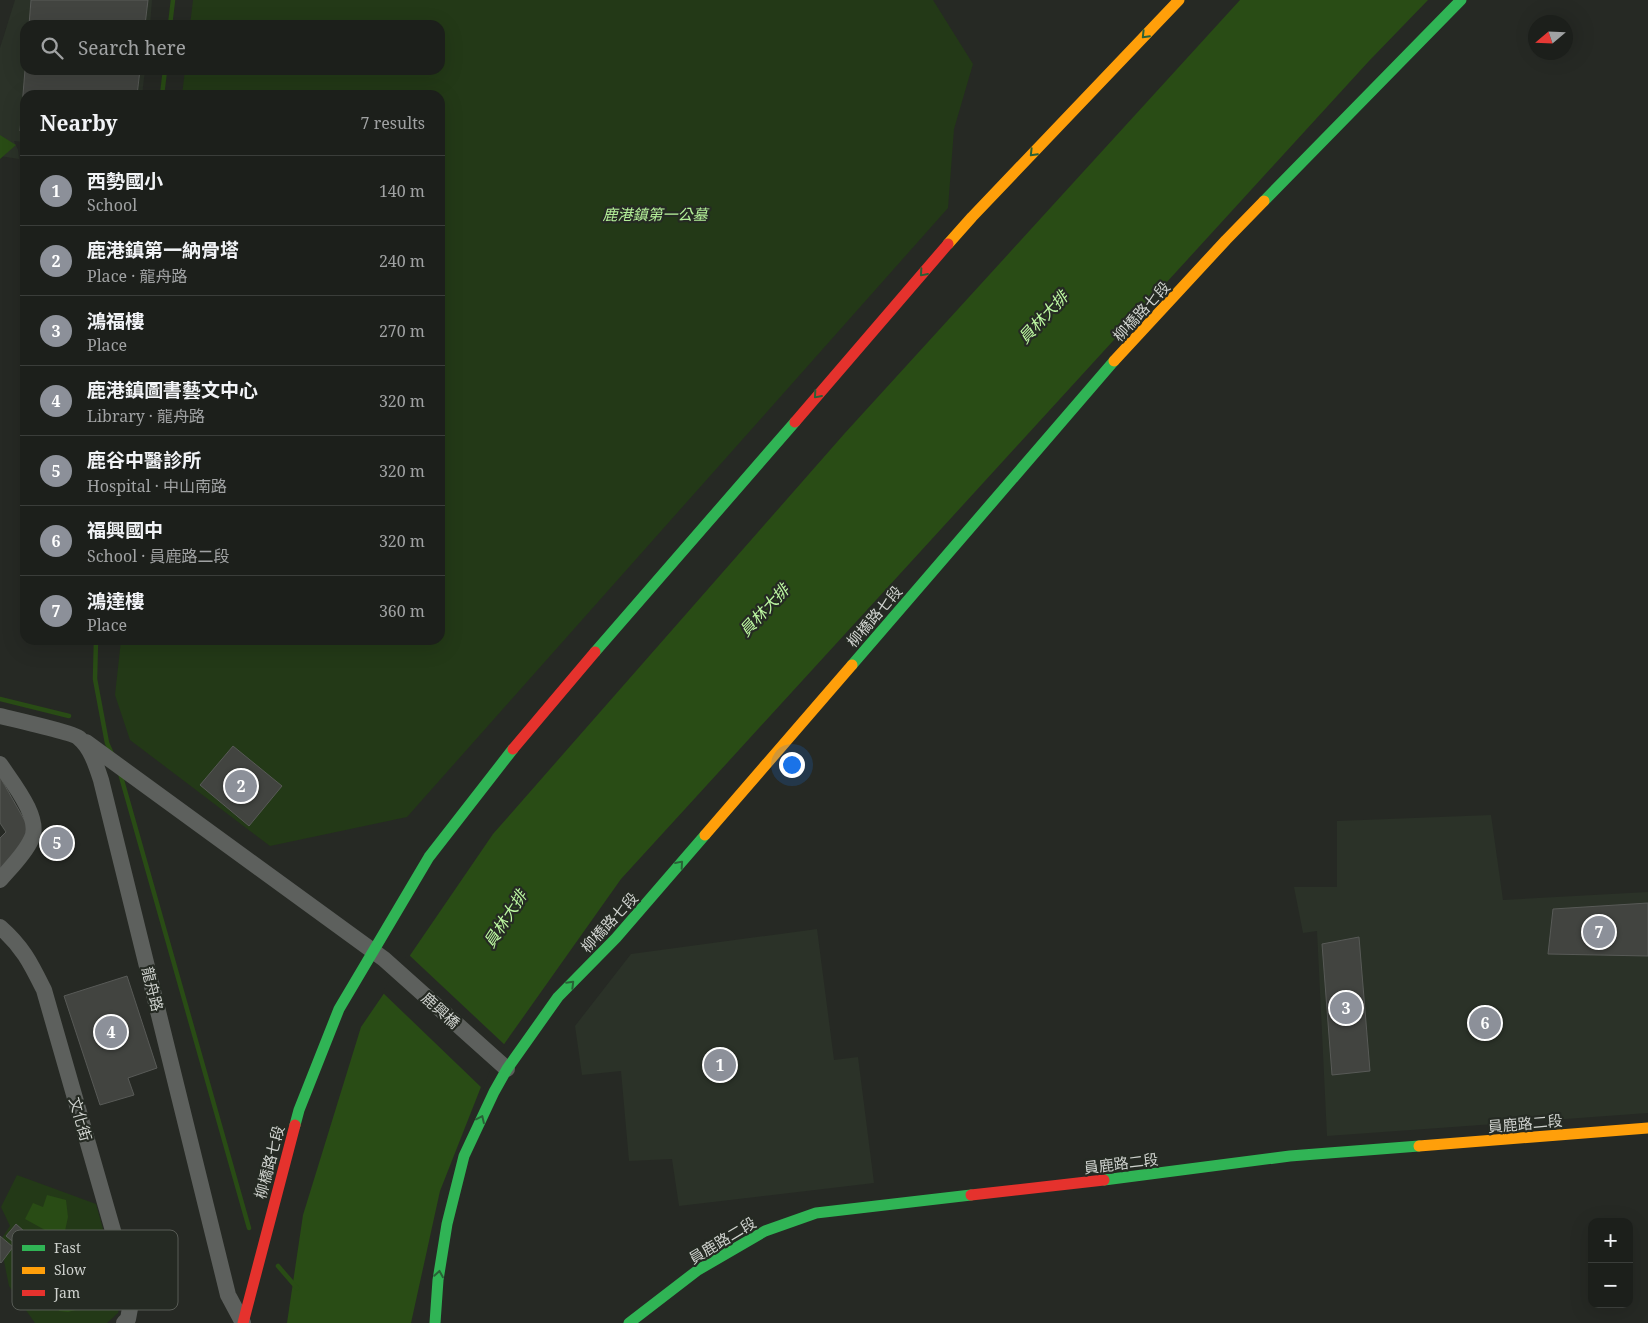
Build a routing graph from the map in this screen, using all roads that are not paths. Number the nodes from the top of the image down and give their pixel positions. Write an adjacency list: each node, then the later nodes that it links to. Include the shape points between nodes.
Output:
1 (1179, 0): 8 (main road, 柳橋路七段, one-way to 8, via 972,216 549,704 430,856)
2 (1461, 0): 9 (main road, 柳橋路七段, one-way to 2, via 558,997 616,938 1118,357 1226,240)
3 (0, 716): 4 (street)
4 (78, 736): 8 (street, 鹿興橋); 14 (street, 龍舟路, via 94,761 101,780 228,1296)
5 (0, 764): 6 (street, via 33,820 32,839)
6 (0, 880)
7 (0, 928): 11 (street, 文化街, via 15,940 44,990)
8 (379, 955): 9 (street, 鹿興橋); 14 (main road, 柳橋路七段, via 339,1009 298,1110)
9 (503, 1065): 15 (main road, 柳橋路七段, one-way to 9, via 438,1280 464,1156)
10 (1648, 1128): 16 (main road, 員鹿路二段, via 1290,1156 816,1213 765,1231 698,1270)
11 (113, 1230)
12 (130, 1310): 13 (street, 文化街)
13 (124, 1323)
14 (243, 1323)
15 (435, 1323)
16 (629, 1323)

